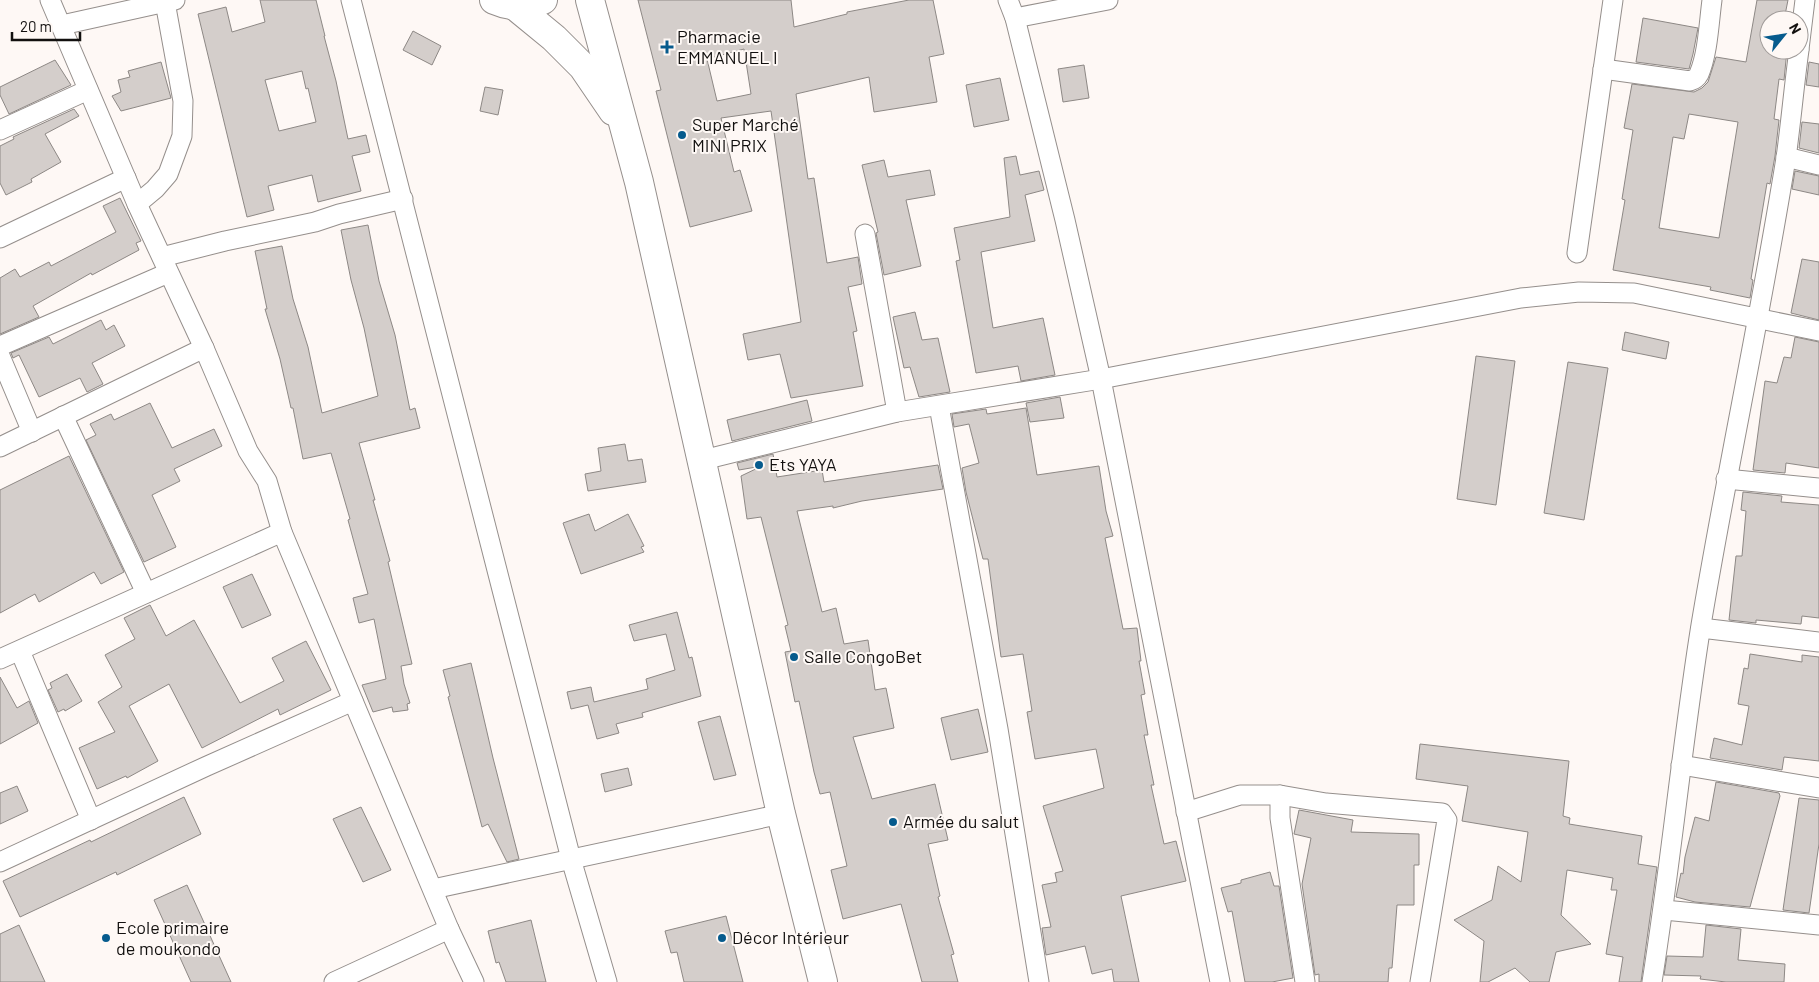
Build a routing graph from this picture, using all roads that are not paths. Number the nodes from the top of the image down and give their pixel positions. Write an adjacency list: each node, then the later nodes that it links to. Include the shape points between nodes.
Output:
1 (50, 0): 12 (street)
2 (351, 0): 21 (street)
3 (543, 0): 10 (main road, via 527,5)
4 (590, 0): 17 (main road)
5 (1008, 0): 11 (street)
6 (1108, 0): 11 (street)
7 (1613, 0): 14 (street)
8 (1712, 0): 14 (street, via 1704,55 1696,79)
9 (170, 1): 12 (street); 22 (street, via 183,101 182,136 168,174)
10 (505, 3): 17 (main road, via 554,38 584,67)
11 (1015, 18): 32 (street)
12 (62, 26): 15 (street)
13 (1798, 60): 18 (street)
14 (1603, 69): 25 (street)
15 (88, 90): 16 (street); 20 (street)
16 (0, 130)
17 (626, 134): 38 (main road)
18 (1786, 157): 19 (street); 27 (street)
19 (1819, 165)
20 (126, 178): 22 (street); 24 (street)
21 (403, 199): 26 (street, via 225,241); 54 (street)
22 (137, 204): 26 (street)
23 (865, 234): 34 (street)
24 (0, 238)
25 (1576, 254)
26 (165, 265): 29 (street); 30 (street)
27 (1757, 320): 28 (street); 32 (street, via 1634,293 1579,292 1521,298); 39 (street)
28 (1819, 331)
29 (0, 346)
30 (204, 348): 35 (street); 41 (street, via 248,451 267,481)
31 (0, 356): 36 (street)
32 (1101, 379): 33 (street); 51 (street)
33 (939, 406): 34 (street); 64 (street, via 998,729)
34 (897, 412): 38 (street)
35 (63, 416): 36 (street); 42 (street)
36 (32, 432): 37 (street)
37 (0, 447)
38 (703, 460): 52 (main road)
39 (1726, 479): 40 (street); 43 (street)
40 (1819, 488)
41 (282, 532): 42 (street); 47 (street)
42 (146, 593): 45 (street)
43 (1701, 628): 44 (street); 48 (street)
44 (1819, 642)
45 (20, 651): 46 (street); 53 (street)
46 (0, 659)
47 (353, 701): 53 (street); 56 (street)
48 (1681, 765): 49 (street); 57 (street)
49 (1819, 788)
50 (1280, 794): 51 (street, via 1240,795); 66 (street, via 1280,818); 67 (street, via 1326,803 1445,815 1447,820)
51 (1186, 812): 65 (street)
52 (781, 814): 54 (street); 63 (main road)
53 (92, 820): 55 (street)
54 (571, 859): 56 (street); 62 (street)
55 (0, 862)
56 (434, 889): 59 (street)
57 (1664, 910): 58 (street); 68 (street)
58 (1819, 925)
59 (449, 928): 60 (street); 61 (street)
60 (334, 982)
61 (474, 982)
62 (607, 982)
63 (823, 982)
64 (1038, 982)
65 (1220, 982)
66 (1305, 982)
67 (1420, 982)
68 (1652, 982)

